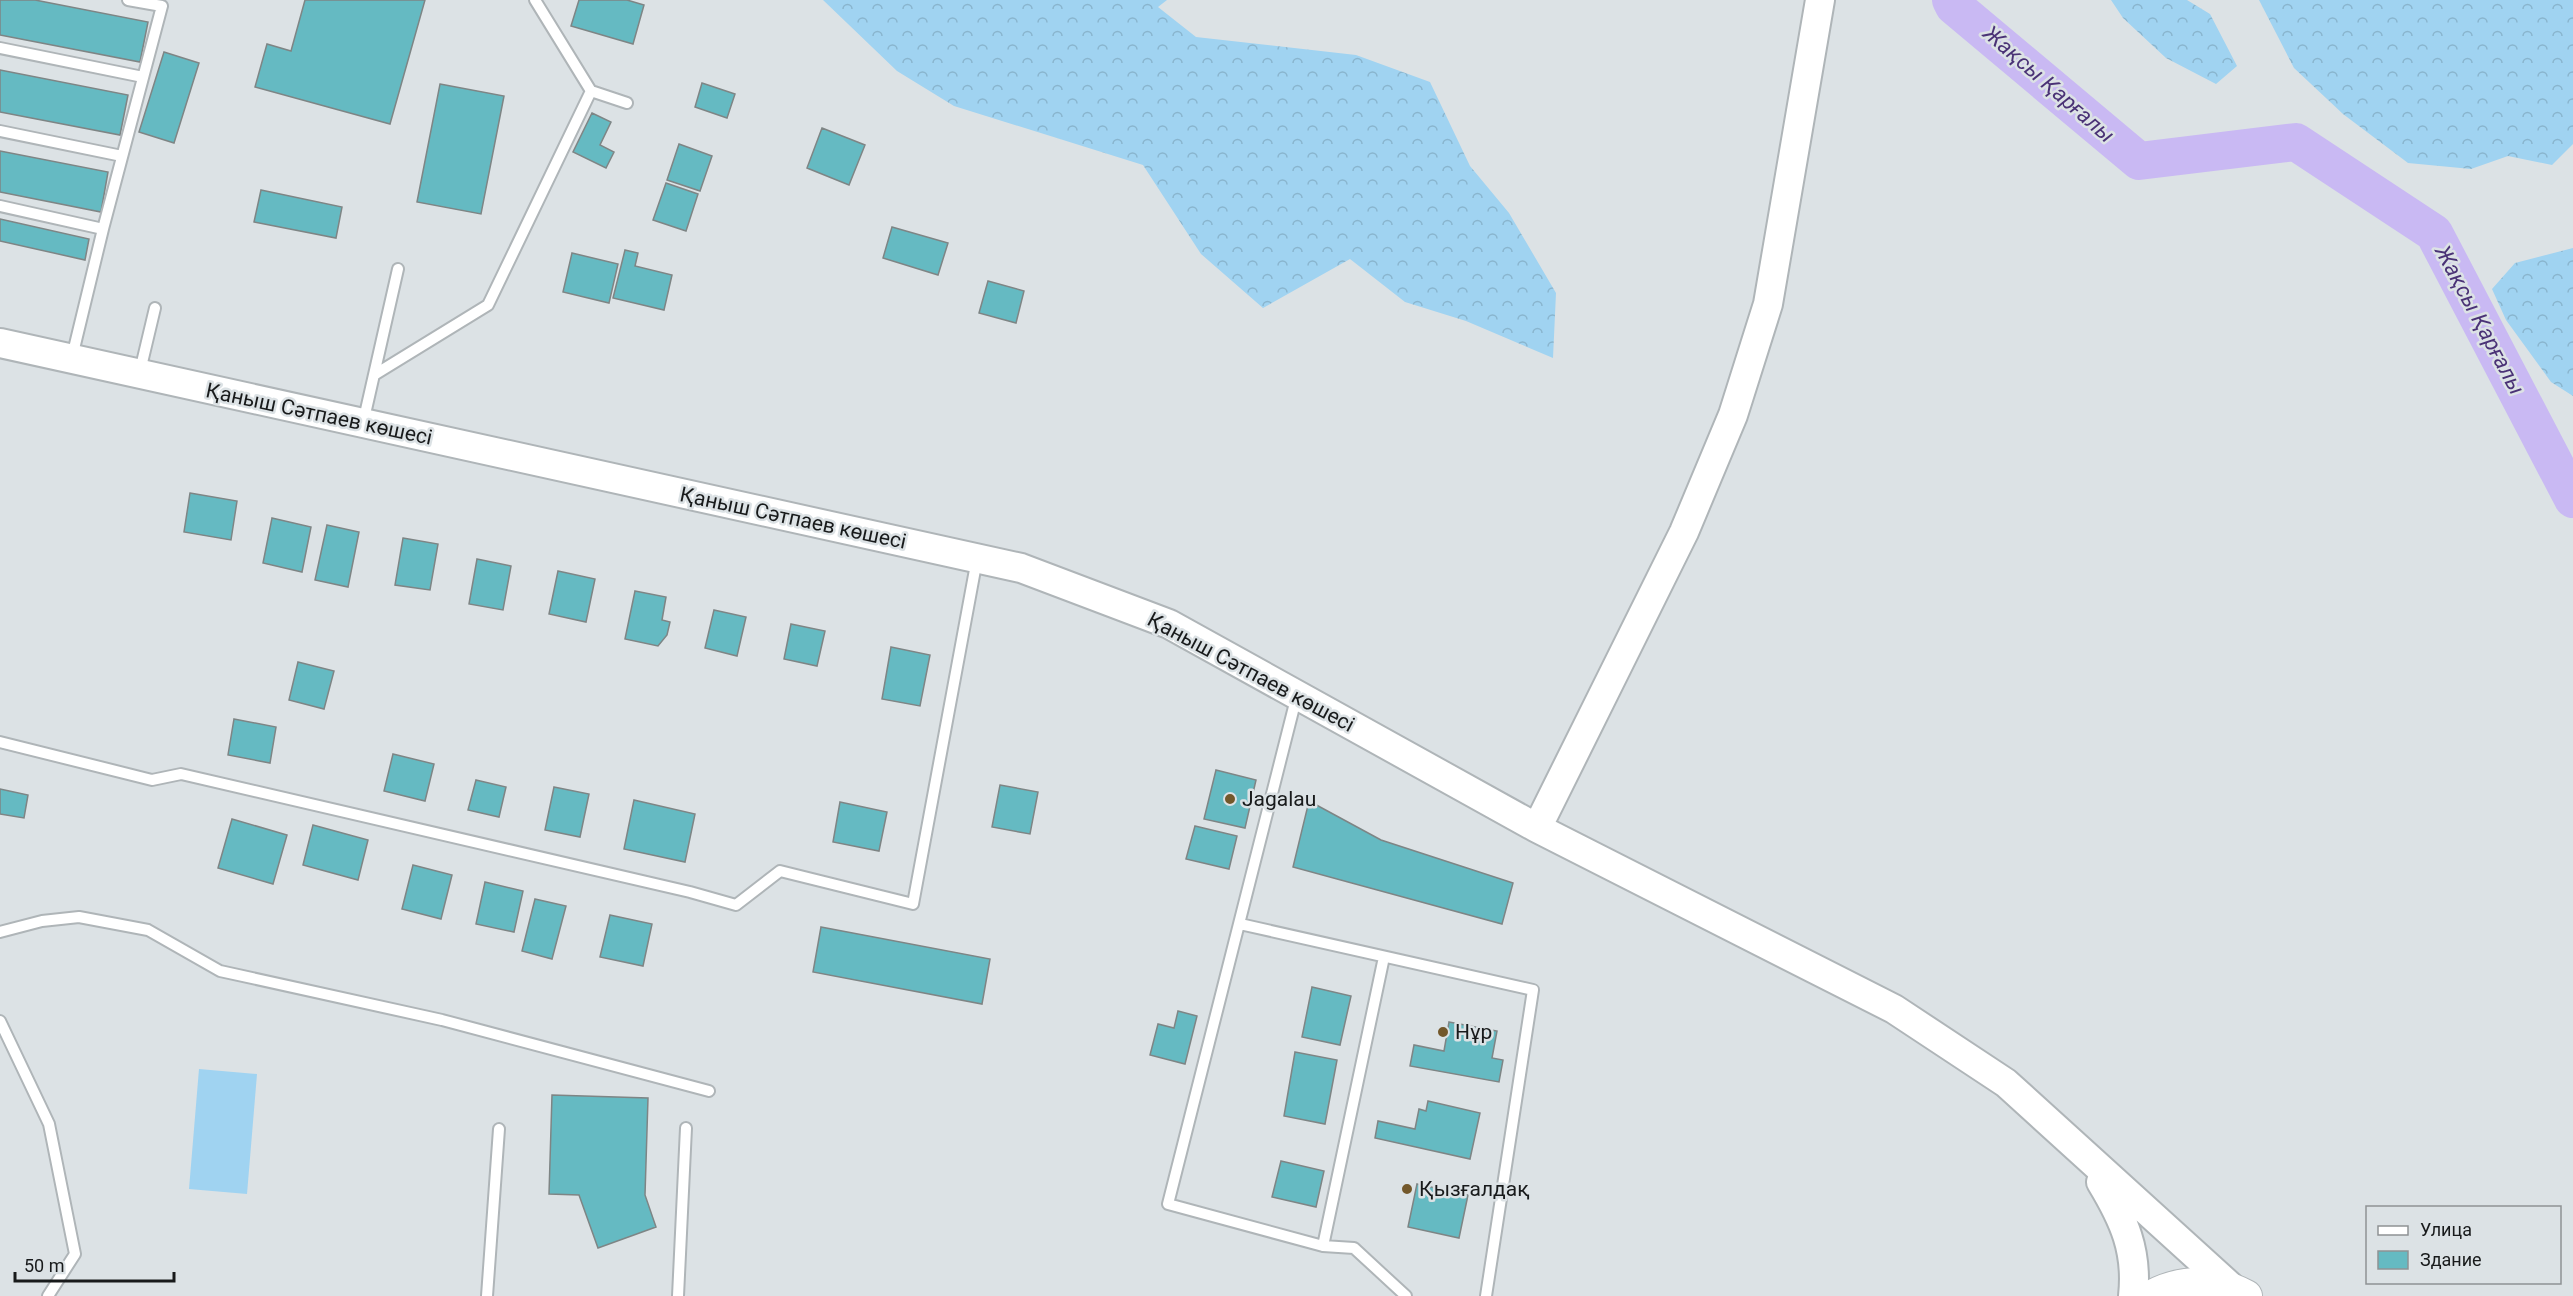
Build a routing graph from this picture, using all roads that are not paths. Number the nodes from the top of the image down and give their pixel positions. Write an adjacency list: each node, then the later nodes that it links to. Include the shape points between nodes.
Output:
1 (128, 0): 5 (lane, via 162,6)
2 (535, 0): 6 (lane)
3 (1820, 0): 22 (main road, via 1768,304 1732,415 1684,532)
4 (0, 48): 5 (lane)
5 (143, 77): 9 (lane)
6 (591, 90): 7 (lane); 17 (lane, via 488,305)
7 (627, 104)
8 (0, 131): 9 (lane)
9 (122, 156): 11 (lane)
10 (0, 206): 11 (lane)
11 (103, 229): 15 (lane)
12 (398, 269): 17 (lane)
13 (155, 308): 16 (lane)
14 (0, 344): 15 (main road, Қаныш Сәтпаев көшесі)
15 (72, 359): 16 (main road, Қаныш Сәтпаев көшесі)
16 (139, 374): 18 (main road, Қаныш Сәтпаев көшесі)
17 (374, 375): 18 (lane)
18 (363, 423): 19 (main road, Қаныш Сәтпаев көшесі)
19 (977, 559): 20 (main road, Қаныш Сәтпаев көшесі, via 1021,568 1169,624); 21 (lane, via 913,904 780,871 736,905 181,774 152,780)
20 (1297, 695): 22 (main road, Қаныш Сәтпаев көшесі); 23 (lane)
21 (0, 742)
22 (1538, 828): 30 (main road, Қаныш Сәтпаев көшесі, via 1894,1009 2006,1083)
23 (1240, 924): 25 (lane); 31 (lane, via 1168,1204)
24 (0, 932): 27 (lane, via 79,917 148,930 220,971 442,1020)
25 (1384, 957): 31 (lane); 37 (lane, via 1533,990)
26 (0, 1021): 33 (lane, via 49,1124 75,1254)
27 (708, 1091)
28 (686, 1128): 35 (lane)
29 (499, 1129): 34 (lane)
30 (2088, 1160): 32 (main road); 38 (main road, via 2122,1217 2132,1252)
31 (1323, 1246): 36 (lane, via 1354,1248)
32 (2240, 1293): 39 (main road, via 2206,1283 2179,1285)
33 (48, 1296)
34 (487, 1296)
35 (678, 1296)
36 (1406, 1296)
37 (1486, 1296)
38 (2133, 1296)
39 (2152, 1296)

